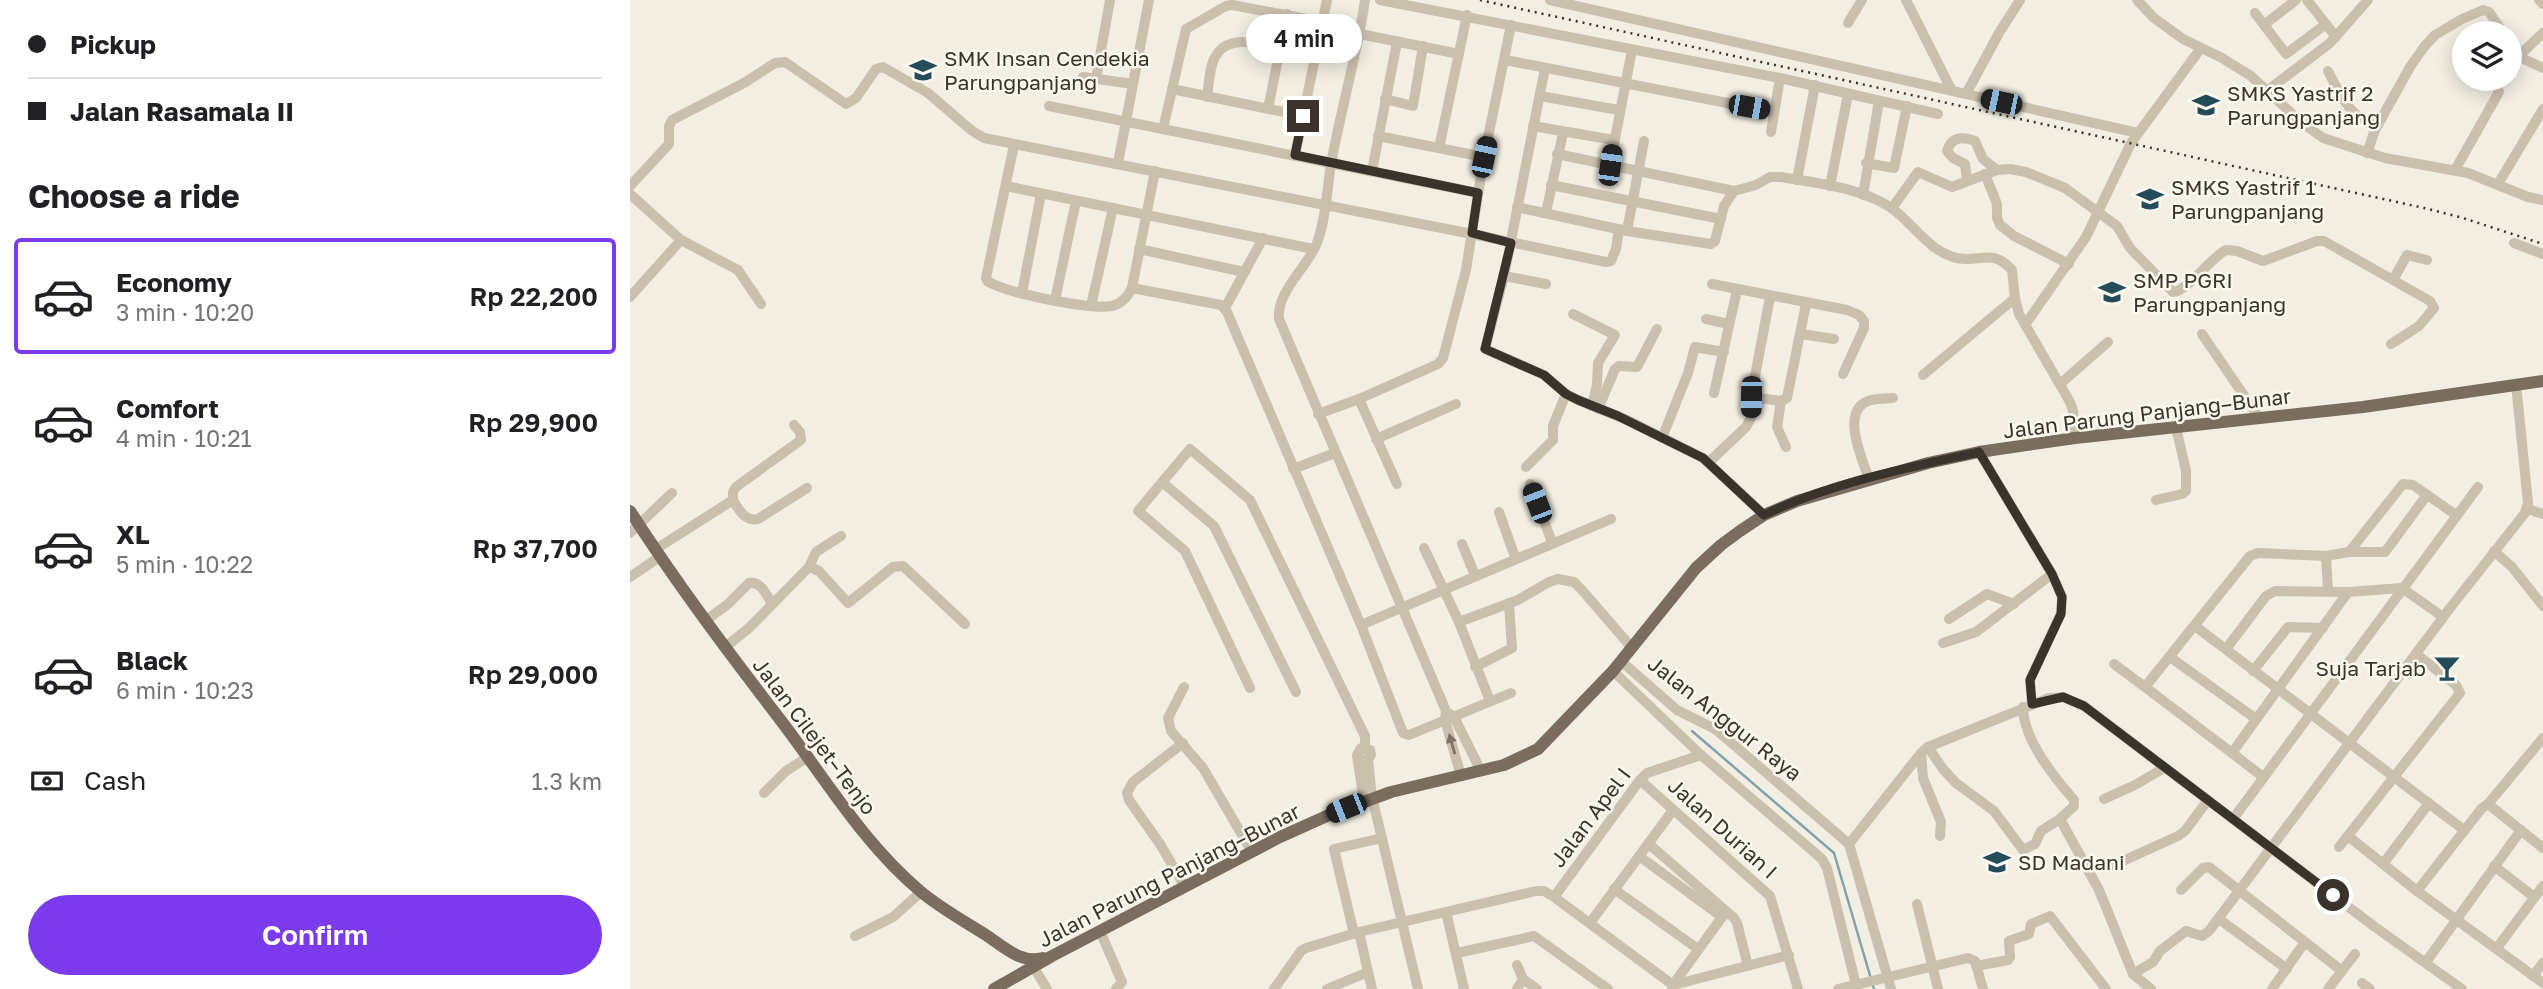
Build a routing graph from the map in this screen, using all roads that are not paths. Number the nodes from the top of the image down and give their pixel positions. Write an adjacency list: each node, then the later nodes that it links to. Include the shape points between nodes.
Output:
1 (1110, 0): 42 (street)
2 (1149, 0): 43 (street)
3 (1327, 0): 21 (street)
4 (1365, 0): 28 (street)
5 (1380, 0): 18 (street)
6 (1550, 0): 48 (street)
7 (1863, 0): 22 (street)
8 (1906, 0): 48 (street)
9 (2020, 0): 51 (street)
10 (2137, 0): 33 (street, via 2166,28)
11 (2296, 0): 23 (street)
12 (2307, 0): 24 (street)
13 (2368, 0): 29 (street)
14 (2539, 0): 15 (street)
15 (2543, 4)
16 (2255, 13): 23 (street)
17 (1287, 14): 21 (street); 32 (street); 46 (street, via 1229,5 1186,29)
18 (1467, 15): 25 (street); 35 (street)
19 (2459, 21): 20 (street, via 2483,10)
20 (2495, 21)
21 (1323, 22): 63 (street)
22 (1848, 23)
23 (2264, 24): 24 (street, via 2286,54)
24 (2326, 24): 29 (street)
25 (1511, 25): 34 (street); 36 (street)
26 (2452, 25): 65 (street, via 2414,59)
27 (2543, 33): 38 (street, via 2520,53)
28 (1360, 34): 30 (street); 80 (street)
29 (2336, 37): 47 (street)
30 (1397, 42): 31 (street); 54 (street)
31 (1423, 46): 35 (street); 54 (street, via 1413,106)
32 (1279, 48): 53 (street, via 1243,41 1219,50); 58 (street)
33 (2201, 48): 47 (street); 70 (street)
34 (1632, 50): 41 (street); 44 (street)
35 (1459, 54): 75 (street)
36 (1505, 60): 37 (street); 79 (street)
37 (1545, 68): 44 (street); 52 (street)
38 (2543, 68)
39 (2328, 71): 65 (street, via 2352,113)
40 (1083, 77): 42 (street)
41 (1780, 78): 45 (street); 61 (street)
42 (1096, 79): 43 (street)
43 (1133, 84): 64 (street)
44 (1626, 84): 60 (street); 61 (street)
45 (1815, 85): 50 (street); 90 (street)
46 (1172, 89): 53 (street); 67 (street)
47 (2268, 90): 76 (street, via 2317,135)
48 (1952, 91): 51 (street)
49 (2499, 91): 85 (street)
50 (1848, 94): 55 (street); 96 (street)
51 (1966, 94): 70 (street)
52 (1540, 96): 60 (street); 66 (street)
53 (1207, 97): 58 (street)
54 (1385, 99): 71 (street)
55 (1879, 101): 57 (street); 82 (street)
56 (1049, 106): 64 (street)
57 (1908, 106): 62 (street); 82 (street, via 1894,168)
58 (1268, 109): 63 (street)
59 (2543, 109): 92 (street)
60 (1619, 110): 72 (street)
61 (1774, 112): 68 (street)
62 (1938, 114)
63 (1303, 116): 78 (street)
64 (1125, 121): 67 (street); 81 (street)
65 (2378, 125): 76 (street)
66 (1533, 126): 69 (street); 106 (street)
67 (1163, 129): 78 (street)
68 (1771, 132)
69 (1563, 133): 72 (street); 77 (street)
70 (2138, 133): 109 (street)
71 (1378, 136): 75 (street); 87 (street)
72 (1614, 141): 83 (street)
73 (1644, 141): 88 (street)
74 (1014, 145): 81 (street); 94 (street, via 978,134 928,93 883,67 876,69 856,99 846,104 781,62 672,120 669,144); 95 (street)
75 (1439, 148): 79 (street)
76 (2367, 153): 85 (street)
77 (1558, 154): 83 (street); 93 (street)
78 (1295, 155): 80 (street)
79 (1484, 157): 98 (street)
80 (1331, 162): 87 (street); 105 (street)
81 (1118, 163): 86 (street)
82 (1866, 163): 101 (street)
83 (1610, 165): 88 (street)
84 (1997, 170): 89 (street); 91 (street, via 1983,159 1975,141 1955,139 1947,151 1965,164); 109 (street, via 2026,172 2065,188)
85 (2455, 170): 92 (street)
86 (1155, 171): 105 (street); 111 (street)
87 (1372, 171): 98 (street)
88 (1639, 171): 97 (street); 104 (street)
89 (1985, 174): 91 (street); 123 (street, via 2000,225)
90 (1797, 180): 96 (street); 97 (street, via 1770,177)
91 (1967, 180): 108 (street, via 1948,187 1918,172)
92 (2498, 184): 102 (street)
93 (1551, 185): 104 (street); 110 (street)
94 (630, 186)
95 (1006, 186): 100 (street); 131 (street, via 986,278 990,284)
96 (1830, 186): 101 (street)
97 (1734, 191): 112 (street)
98 (1478, 193): 114 (street)
99 (630, 194): 116 (street)
100 (1041, 194): 103 (street); 131 (street)
101 (1863, 195): 108 (street)
102 (2543, 200)
103 (1076, 201): 107 (street); 135 (street)
104 (1632, 201): 112 (street); 113 (street)
105 (1325, 205): 114 (street); 120 (street)
106 (1517, 207): 110 (street); 117 (street)
107 (1113, 208): 111 (street); 138 (street)
108 (1892, 208): 134 (street, via 1951,257 1991,256 2003,261 2012,270)
109 (2096, 212): 123 (street); 126 (street, via 2117,226 2130,248 2175,293 2226,250 2263,261 2317,242 2333,245)
110 (1546, 213): 113 (street)
111 (1145, 215): 115 (street); 119 (street)
112 (1721, 219): 113 (street, via 1711,244)
113 (1623, 230): 117 (street, via 1614,256 1606,262)
114 (1472, 233): 117 (street); 160 (street, via 1443,358)
115 (1263, 238): 120 (street); 124 (street)
116 (681, 240): 132 (street); 136 (street, via 738,270)
117 (1511, 243): 125 (street)
118 (2514, 243): 121 (street)
119 (1139, 249): 124 (street); 129 (street)
120 (1313, 249): 164 (street, via 1278,311)
121 (2543, 254)
122 (2427, 260): 126 (street, via 2407,255)
123 (2069, 264): 143 (street)
124 (1244, 272): 139 (street)
125 (1504, 276): 127 (street); 157 (street, via 1485,349 1544,375)
126 (2393, 280): 149 (street, via 2430,301 2434,308 2419,326)
127 (1546, 284)
128 (1712, 284): 130 (street)
129 (1132, 288): 138 (street, via 1120,303); 139 (street)
130 (1737, 290): 133 (street); 142 (street)
131 (1022, 293): 135 (street)
132 (630, 296)
133 (1770, 297): 137 (street); 158 (street)
134 (2015, 298): 143 (street); 152 (street)
135 (1055, 300): 138 (street)
136 (761, 304)
137 (1806, 304): 145 (street); 151 (street, via 1847,310 1864,321)
138 (1091, 306)
139 (1225, 308): 176 (street)
140 (1573, 314): 163 (street, via 1615,335 1597,366)
141 (1706, 319): 142 (street)
142 (1728, 324): 150 (street)
143 (2025, 325): 154 (street)
144 (1657, 329): 163 (street, via 1637,367 1615,369)
145 (1801, 334): 147 (street); 161 (street, via 1787,398)
146 (2202, 334): 165 (street)
147 (1834, 339)
148 (2108, 342): 154 (street)
149 (2391, 344)
150 (1724, 352): 156 (street); 168 (street, via 1695,348)
151 (1843, 374)
152 (1923, 375)
153 (2543, 381): 155 (main road, Jalan Parung Panjang–Bunar)
154 (2060, 384): 169 (street, via 2073,411)
155 (2516, 384): 165 (main road, Jalan Parung Panjang–Bunar); 187 (street)
156 (1714, 393)
157 (1566, 394): 163 (street); 175 (street, via 1553,426 1553,440)
158 (1751, 397): 161 (street); 174 (street, via 1749,424)
159 (1893, 398): 177 (street, via 1867,401 1856,414 1857,442)
160 (1359, 399): 164 (street); 170 (street)
161 (1781, 401): 171 (street, via 1777,427)
162 (1456, 404): 170 (street)
163 (1595, 408): 168 (street)
164 (1318, 414): 173 (street)
165 (2260, 419): 167 (main road, Jalan Parung Panjang–Bunar)
166 (794, 425): 185 (street, via 801,440 736,487)
167 (2176, 427): 169 (main road, Jalan Parung Panjang–Bunar); 186 (street, via 2186,491)
168 (1662, 438): 174 (street)
169 (2075, 438): 172 (main road, Jalan Parung Panjang–Bunar)
170 (1376, 439): 179 (street)
171 (1786, 447)
172 (1979, 452): 177 (main road, Jalan Parung Panjang–Bunar); 205 (street)
173 (1335, 453): 176 (street); 216 (street)
174 (1709, 462): 191 (street)
175 (1526, 467)
176 (1293, 469): 222 (street)
177 (1870, 479): 191 (main road, Jalan Parung Panjang–Bunar)
178 (1162, 482): 237 (street, via 1138,511 1185,551); 239 (street, via 1214,526); 262 (street, via 1189,449 1250,500 1365,736 1365,747 1358,751 1364,759)
179 (1397, 484)
180 (1530, 484): 196 (street)
181 (2478, 487): 192 (street)
182 (807, 488): 185 (street, via 758,519 746,518)
183 (672, 493): 194 (street)
184 (2427, 495): 192 (street); 201 (street, via 2385,552); 201 (street, via 2413,485 2398,487)
185 (733, 500): 200 (street)
186 (2156, 500)
187 (2528, 509): 190 (street); 199 (street)
188 (630, 511): 194 (main road, Jalan Cilejet–Tenjo)
189 (1499, 512): 203 (street)
190 (2543, 514)
191 (1764, 515): 227 (main road, Jalan Parung Panjang–Bunar, via 1696,568)
192 (2456, 515): 208 (street)
193 (1611, 519): 196 (street)
194 (634, 528): 200 (main road, Jalan Cilejet–Tenjo)
195 (841, 536): 204 (street, via 816,552)
196 (1552, 542): 203 (street)
197 (1462, 544): 206 (street)
198 (1424, 548): 209 (street)
199 (2494, 551): 215 (street); 217 (street)
200 (659, 552): 207 (street); 219 (main road, Jalan Cilejet–Tenjo)
201 (2349, 552): 202 (street)
202 (2326, 556): 210 (street); 223 (street, via 2254,554)
203 (1515, 558): 206 (street)
204 (809, 567): 213 (street); 221 (street, via 848,603 893,567 903,566)
205 (2052, 574): 214 (street); 242 (street, via 2063,604 2032,673)
206 (1475, 575): 209 (street)
207 (630, 577)
208 (2402, 588): 211 (street); 217 (street); 243 (street)
209 (1443, 590): 216 (street); 220 (street)
210 (2328, 591): 211 (street); 228 (street, via 2269,593)
211 (2348, 592): 224 (street)
212 (1509, 603): 220 (street); 227 (street, via 1558,579 1574,582); 233 (street, via 1513,646)
213 (772, 604): 219 (street, via 760,585 749,583); 226 (street)
214 (2014, 604): 218 (street, via 1987,594); 225 (street, via 1976,632)
215 (2543, 606)
216 (1401, 607): 222 (street); 244 (street)
217 (2443, 617): 229 (street)
218 (1949, 619)
219 (705, 621): 226 (main road, Jalan Cilejet–Tenjo)
220 (1458, 622): 233 (street)
221 (965, 624)
222 (1361, 625): 244 (street, via 1404,733 1409,735)
223 (2195, 626): 228 (street); 230 (street)
224 (2323, 628): 234 (street, via 2288,627); 238 (street)
225 (1943, 643)
226 (724, 648): 254 (main road, Jalan Cilejet–Tenjo)
227 (1632, 648): 232 (main road, Jalan Parung Panjang–Bunar)
228 (2226, 649): 234 (street)
229 (2416, 654): 249 (street); 258 (street, via 2460,693)
230 (2169, 657): 236 (street); 246 (street)
231 (2114, 664): 236 (street)
232 (1617, 666): 245 (street, Jalan Anggur Raya); 247 (street); 256 (main road, Jalan Parung Panjang–Bunar, via 1538,749)
233 (1475, 667): 241 (street)
234 (2253, 671): 238 (street)
235 (1184, 687): 250 (street, via 1168,718 1171,731)
236 (2146, 687): 252 (street)
237 (1250, 688)
238 (2277, 689): 243 (street); 246 (street)
239 (1296, 692)
240 (1511, 693): 241 (street)
241 (1490, 701): 244 (street)
242 (2027, 705): 251 (street); 255 (street, via 2070,698); 268 (street, via 2024,724 2075,803)
243 (2310, 713): 249 (street); 259 (street)
244 (1449, 716): 256 (street); 257 (street, one-way to 244)
245 (1688, 716): 247 (street); 276 (street, Jalan Anggur Raya, via 1727,739)
246 (2256, 719): 252 (street)
247 (1677, 730): 253 (street)
248 (2543, 738): 266 (street)
249 (2349, 742): 258 (street); 278 (street)
250 (1183, 743): 280 (street, via 1212,782); 286 (street, via 1132,782 1127,793)
251 (1925, 750): 268 (street, via 1956,783 1994,811 2024,850); 272 (street, via 1921,769 1941,822); 276 (street)
252 (2232, 753): 259 (street)
253 (1702, 755): 260 (street, Jalan Apel I, via 1647,773); 328 (street, via 1822,859)
254 (808, 757): 261 (street); 291 (main road, Jalan Cilejet–Tenjo, via 885,858)
255 (2164, 768): 263 (street); 264 (street)
256 (1481, 771): 257 (main road, Jalan Parung Panjang–Bunar)
257 (1461, 776): 262 (main road, Jalan Parung Panjang–Bunar)
258 (2395, 777): 265 (street); 273 (street)
259 (2263, 778): 269 (street)
260 (1640, 780): 267 (street, Jalan Durian I); 292 (street, Jalan Apel I)
261 (764, 793)
262 (1368, 799): 274 (street); 280 (main road, Jalan Parung Panjang–Bunar)
263 (2104, 799)
264 (2208, 800): 269 (street); 283 (street, via 2178,836)
265 (2429, 803): 270 (street); 282 (street)
266 (2488, 804): 270 (street); 271 (street)
267 (1674, 810): 275 (street); 310 (street, Jalan Durian I, via 1770,896)
268 (2060, 819): 322 (street, via 2099,890)
269 (2233, 819): 278 (street)
270 (2464, 830): 290 (street)
271 (2521, 830): 279 (street); 284 (street)
272 (1940, 836)
273 (2348, 836): 277 (street); 282 (street)
274 (1382, 838): 299 (street); 302 (street, via 1334,849)
275 (1648, 844): 281 (street); 296 (street)
276 (1849, 844): 324 (street)
277 (2339, 847)
278 (2270, 848): 289 (street); 312 (street)
279 (2543, 848)
280 (1252, 852): 286 (main road, Jalan Parung Panjang–Bunar)
281 (1639, 856): 287 (street); 296 (street)
282 (2383, 864): 290 (street)
283 (2114, 865)
284 (2494, 866): 293 (street); 297 (street)
285 (2543, 886): 293 (street)
286 (1185, 887): 301 (main road, Jalan Parung Panjang–Bunar)
287 (1614, 890): 300 (street); 307 (street)
288 (2181, 890): 289 (street, via 2206,866)
289 (2240, 890): 298 (street); 304 (street)
290 (2417, 891): 297 (street)
291 (921, 892): 303 (street, via 893,917); 306 (main road, Jalan Cilejet–Tenjo)
292 (1554, 897): 295 (street, via 1536,891); 300 (street)
293 (2534, 897): 305 (street)
294 (1917, 905): 318 (street)
295 (1447, 912): 299 (street); 308 (street)
296 (1724, 914): 307 (street); 316 (street, via 1737,923)
297 (2455, 918): 305 (street); 312 (street)
298 (2219, 919): 319 (street); 322 (street, via 2202,936 2186,931)
299 (1403, 922): 302 (street); 336 (street)
300 (1590, 923): 329 (street)
301 (1100, 931): 311 (main road, Jalan Parung Panjang–Bunar); 333 (street, via 1122,982)
302 (1356, 933): 321 (street); 334 (street, via 1301,951)
303 (855, 936)
304 (2305, 942): 319 (street); 320 (street)
305 (2497, 948): 323 (street)
306 (1006, 949): 311 (main road, Jalan Cilejet–Tenjo, via 1033,961); 326 (main road, via 1016,962)
307 (1698, 949): 329 (street)
308 (1457, 953): 337 (street); 340 (street, via 1534,936)
309 (2355, 954): 320 (street)
310 (1789, 955): 316 (street); 341 (street, Jalan Durian I)
311 (1052, 956): 315 (main road, Jalan Parung Panjang–Bunar)
312 (2426, 962): 350 (street)
313 (2543, 963): 323 (street)
314 (1517, 965): 325 (street)
315 (1032, 966): 326 (main road, Jalan Parung Panjang–Bunar); 332 (street)
316 (1748, 966): 329 (street)
317 (1976, 966): 318 (street, via 1968,958); 345 (street); 346 (street, via 2009,959 2009,941 2028,934 2031,924 2050,916)
318 (1932, 967): 324 (street); 344 (street)
319 (2287, 969): 348 (street)
320 (2342, 971): 349 (street)
321 (1368, 972): 330 (street); 335 (street)
322 (2133, 974): 347 (street)
323 (2533, 976): 327 (street)
324 (1883, 978): 328 (street); 343 (street)
325 (1523, 979): 338 (street); 339 (street)
326 (1008, 980): 331 (main road, Jalan Parung Panjang–Bunar)
327 (2543, 983)
328 (1856, 986): 342 (street)
329 (1671, 987)
330 (1329, 988)
331 (993, 989)
332 (1047, 989)
333 (1116, 989)
334 (1274, 989)
335 (1372, 989)
336 (1418, 989)
337 (1464, 989)
338 (1517, 989)
339 (1537, 989)
340 (1608, 989)
341 (1798, 989)
342 (1838, 989)
343 (1891, 989)
344 (1938, 989)
345 (1983, 989)
346 (2106, 989)
347 (2151, 989)
348 (2272, 989)
349 (2328, 989)
350 (2462, 989)

